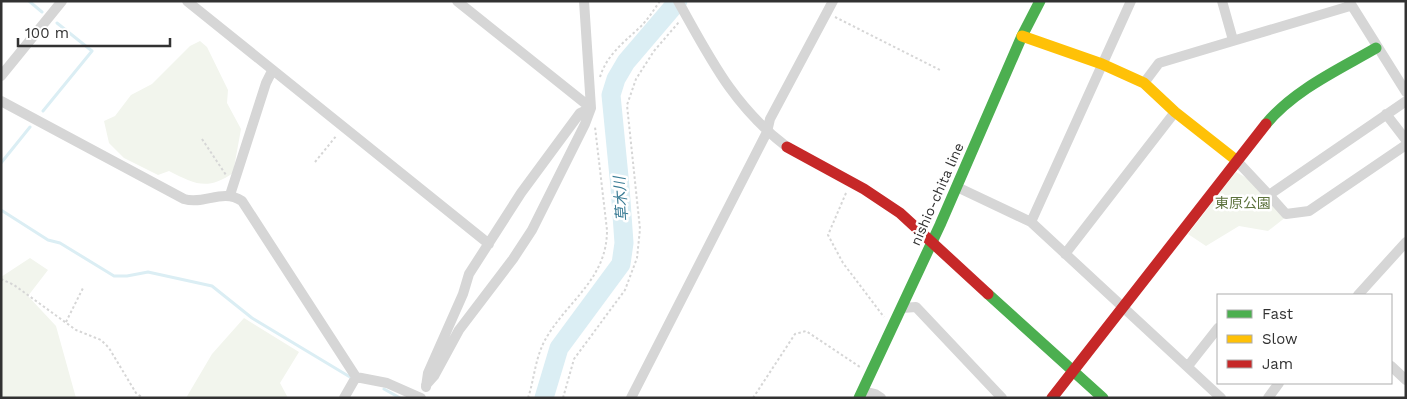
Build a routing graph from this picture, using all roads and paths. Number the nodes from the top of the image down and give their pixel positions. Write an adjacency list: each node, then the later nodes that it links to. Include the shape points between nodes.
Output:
1 (62, 1): 19 (street)
2 (187, 1): 18 (street)
3 (457, 1): 25 (street)
4 (584, 1): 25 (street)
5 (660, 1): 20 (path, via 606,61)
6 (833, 1): 12 (street)
7 (1040, 1): 13 (street, nishio-chita line)
8 (1131, 1): 16 (street)
9 (1222, 1): 14 (street)
10 (1350, 4): 14 (street); 15 (street)
11 (682, 8): 30 (street, via 733,95); 67 (path, via 632,88 627,110 640,229 638,258 625,290 574,359)
12 (827, 13): 17 (path); 30 (street, via 770,119)
13 (1022, 36): 16 (street); 38 (street, nishio-chita line)
14 (1233, 40): 21 (street, via 1160,64)
15 (1376, 48): 22 (street); 35 (street, via 1314,84 1275,113)
16 (1102, 64): 21 (street); 41 (street)
17 (940, 70)
18 (272, 71): 29 (street); 39 (street)
19 (1, 76)
20 (598, 81)
21 (1144, 83): 26 (street)
22 (1406, 92)
23 (1, 101): 39 (street, via 184,199 195,200)
24 (1406, 101): 27 (street)
25 (590, 108): 44 (street, via 580,113 520,192); 61 (street, via 532,230 459,330)
26 (1175, 112): 35 (street); 45 (street)
27 (1386, 114): 32 (street); 40 (street)
28 (594, 125): 66 (path, via 602,176 606,247 590,282 547,336 536,363)
29 (344, 126): 36 (path); 44 (street)
30 (767, 132): 34 (street); 68 (street)
31 (202, 139): 39 (path)
32 (1406, 140)
33 (1406, 145): 40 (street, via 1309,211 1286,214)
34 (787, 146): 37 (street)
35 (1236, 160): 40 (street); 49 (street)
36 (314, 162)
37 (851, 182): 42 (street, via 900,214); 52 (path, via 828,235 843,263 880,314)
38 (957, 187): 41 (street); 42 (street, nishio-chita line)
39 (231, 190): 58 (street, via 248,207)
40 (1269, 195)
41 (1031, 222): 45 (street)
42 (931, 242): 50 (street, nishio-chita line); 56 (street)
43 (1406, 242): 48 (street)
44 (489, 244): 61 (street, via 469,274 464,294 428,373)
45 (1065, 254): 49 (street)
46 (1, 279): 51 (path)
47 (83, 288): 51 (path)
48 (1359, 294)
49 (1121, 307): 54 (street); 56 (street)
50 (902, 308): 52 (street, nishio-chita line); 71 (street, via 916,307)
51 (66, 322): 63 (path, via 109,348 136,393)
52 (894, 323): 57 (street, nishio-chita line)
53 (1217, 329): 54 (street)
54 (1188, 366): 74 (street)
55 (1392, 367): 59 (street)
56 (1073, 371): 72 (street); 73 (street)
57 (872, 372): 62 (street, nishio-chita line); 69 (path, via 806,331 800,332 795,334)
58 (356, 377): 64 (street); 65 (street, via 382,382)
59 (1406, 380)
60 (1278, 384): 75 (street)
61 (426, 385): 65 (street)
62 (861, 394): 70 (street, via 875,394)
63 (143, 398)
64 (344, 398)
65 (422, 398)
66 (528, 398)
67 (563, 398)
68 (631, 398)
69 (753, 398)
70 (881, 398)
71 (1002, 398)
72 (1052, 398)
73 (1103, 398)
74 (1221, 398)
75 (1268, 398)

